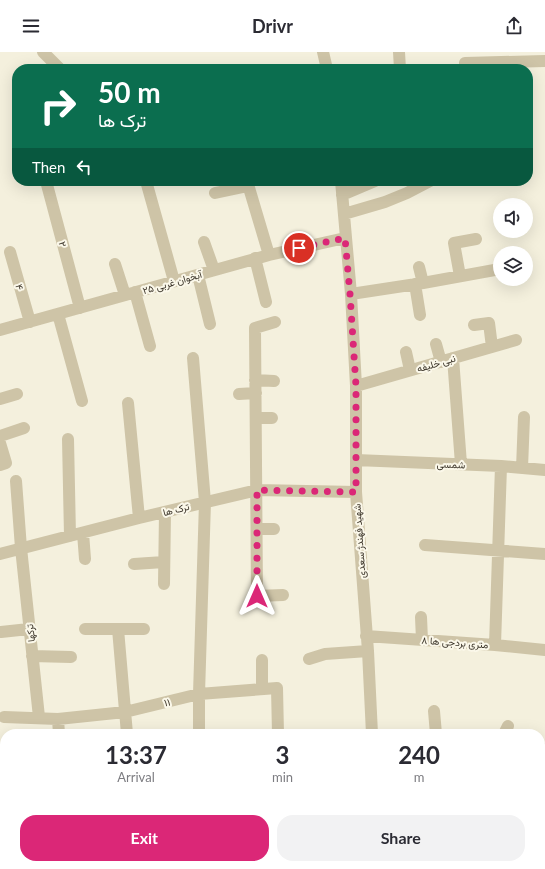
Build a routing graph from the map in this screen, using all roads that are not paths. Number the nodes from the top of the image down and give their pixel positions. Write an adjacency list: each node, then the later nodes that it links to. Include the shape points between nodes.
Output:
1 (43, 52): 6 (street)
2 (323, 52): 7 (street)
3 (399, 52): 8 (street)
4 (465, 61): 5 (street)
5 (545, 61)
6 (55, 64)
7 (326, 64)
8 (400, 64)
9 (47, 186): 36 (street, ۲)
10 (147, 186): 31 (street)
11 (238, 186): 16 (street)
12 (249, 186): 23 (street)
13 (341, 186): 17 (street, شهید فهندژ سعدی)
14 (363, 186): 17 (street)
15 (420, 186): 18 (street, via 384,202)
16 (215, 193)
17 (342, 195): 18 (street, شهید فهندژ سعدی)
18 (344, 214): 19 (street, شهید فهندژ سعدی)
19 (345, 238): 23 (street, آبخوان غربی ۲۵); 34 (street, شهید فهندژ سعدی)
20 (476, 239): 30 (street, via 454,243)
21 (204, 242): 27 (street)
22 (10, 252): 39 (street, ۴)
23 (268, 255): 24 (street, آبخوان غربی ۲۵)
24 (256, 258): 27 (street, آبخوان غربی ۲۵); 35 (street)
25 (114, 264): 33 (street)
26 (419, 267): 32 (street)
27 (214, 270): 29 (street, آبخوان غربی ۲۵)
28 (493, 270): 30 (street)
29 (198, 275): 31 (street, آبخوان غربی ۲۵); 41 (street)
30 (460, 276): 32 (street)
31 (174, 281): 33 (street, آبخوان غربی ۲۵)
32 (419, 284): 34 (street); 38 (street)
33 (130, 294): 36 (street, آبخوان غربی ۲۵); 46 (street)
34 (350, 294): 55 (street, شهید فهندژ سعدی)
35 (266, 302)
36 (80, 308): 37 (street, آبخوان غربی ۲۵)
37 (58, 314): 39 (street, آبخوان غربی ۲۵); 60 (street)
38 (420, 315)
39 (30, 322): 43 (street, آبخوان غربی ۲۵)
40 (275, 322): 53 (street, via 256,328)
41 (210, 324)
42 (474, 326): 47 (street, via 489,323)
43 (0, 330)
44 (516, 340): 47 (street, نبی خلیفه)
45 (436, 344): 51 (street)
46 (150, 346)
47 (492, 347): 50 (street, نبی خلیفه)
48 (406, 352): 52 (street)
49 (193, 358): 78 (street)
50 (453, 358): 51 (street, نبی خلیفه); 70 (street)
51 (441, 362): 52 (street, نبی خلیفه)
52 (410, 370): 55 (street, نبی خلیفه)
53 (256, 380): 54 (street); 56 (street)
54 (274, 381)
55 (356, 386): 69 (street, شهید فهندژ سعدی)
56 (256, 393): 58 (street); 63 (street)
57 (16, 394): 59 (street)
58 (239, 394)
59 (0, 399)
60 (82, 401)
61 (128, 403): 80 (street)
62 (524, 417): 73 (street)
63 (256, 418): 64 (street); 76 (street)
64 (272, 418)
65 (24, 428): 66 (street)
66 (0, 436)
67 (68, 439): 84 (street)
68 (0, 443): 71 (street, via 6,463)
69 (356, 460): 70 (street, شمسی); 77 (street, شهید فهندژ سعدی)
70 (461, 464): 72 (street, شمسی)
71 (0, 465)
72 (502, 466): 73 (street, شمسی); 87 (street)
73 (522, 468): 74 (street, شمسی)
74 (545, 470)
75 (16, 481): 86 (street, ترکها)
76 (257, 490): 77 (street, ترک ها); 78 (street, ترک ها); 81 (street)
77 (356, 492): 101 (street, شهید فهندژ سعدی)
78 (205, 502): 79 (street, ترک ها); 111 (street)
79 (165, 512): 80 (street, ترک ها); 91 (street)
80 (139, 518): 83 (street, ترک ها)
81 (257, 529): 82 (street); 94 (street, via 257,596)
82 (274, 529)
83 (83, 532): 84 (street, ترک ها); 90 (street)
84 (70, 536): 86 (street, ترک ها)
85 (426, 545): 87 (street)
86 (21, 548): 88 (street, ترک ها); 96 (street, ترکها)
87 (498, 550): 89 (street); 103 (street)
88 (0, 554)
89 (545, 554)
90 (85, 559)
91 (164, 562): 92 (street); 93 (street)
92 (134, 564)
93 (164, 584)
94 (283, 595)
95 (421, 617): 102 (street)
96 (29, 629): 100 (street); 106 (street, ترکها)
97 (85, 629): 98 (street)
98 (118, 629): 99 (street); 113 (street)
99 (144, 629)
100 (1, 632)
101 (366, 636): 102 (street, ۸ متری بردجی ها); 105 (street, شهید فهندژ سعدی)
102 (422, 640): 103 (street, ۸ متری بردجی ها)
103 (495, 645): 104 (street, ۸ متری بردجی ها)
104 (545, 650)
105 (368, 651): 108 (street, via 325,654); 121 (street, شهید فهندژ سعدی)
106 (32, 656): 107 (street); 115 (street, ترکها)
107 (71, 657)
108 (309, 659)
109 (262, 660): 110 (street)
110 (262, 689): 111 (street, ۱۱); 120 (street, ۱۱, via 277,688)
111 (199, 694): 113 (street, ۱۱); 119 (street)
112 (434, 711): 122 (street)
113 (125, 712): 116 (street, ۱۱); 118 (street)
114 (1, 717): 115 (street, ۱۱)
115 (39, 718): 116 (street, ۱۱)
116 (58, 719): 117 (street)
117 (59, 729)
118 (127, 729)
119 (199, 729)
120 (278, 729)
121 (372, 729)
122 (436, 729)

